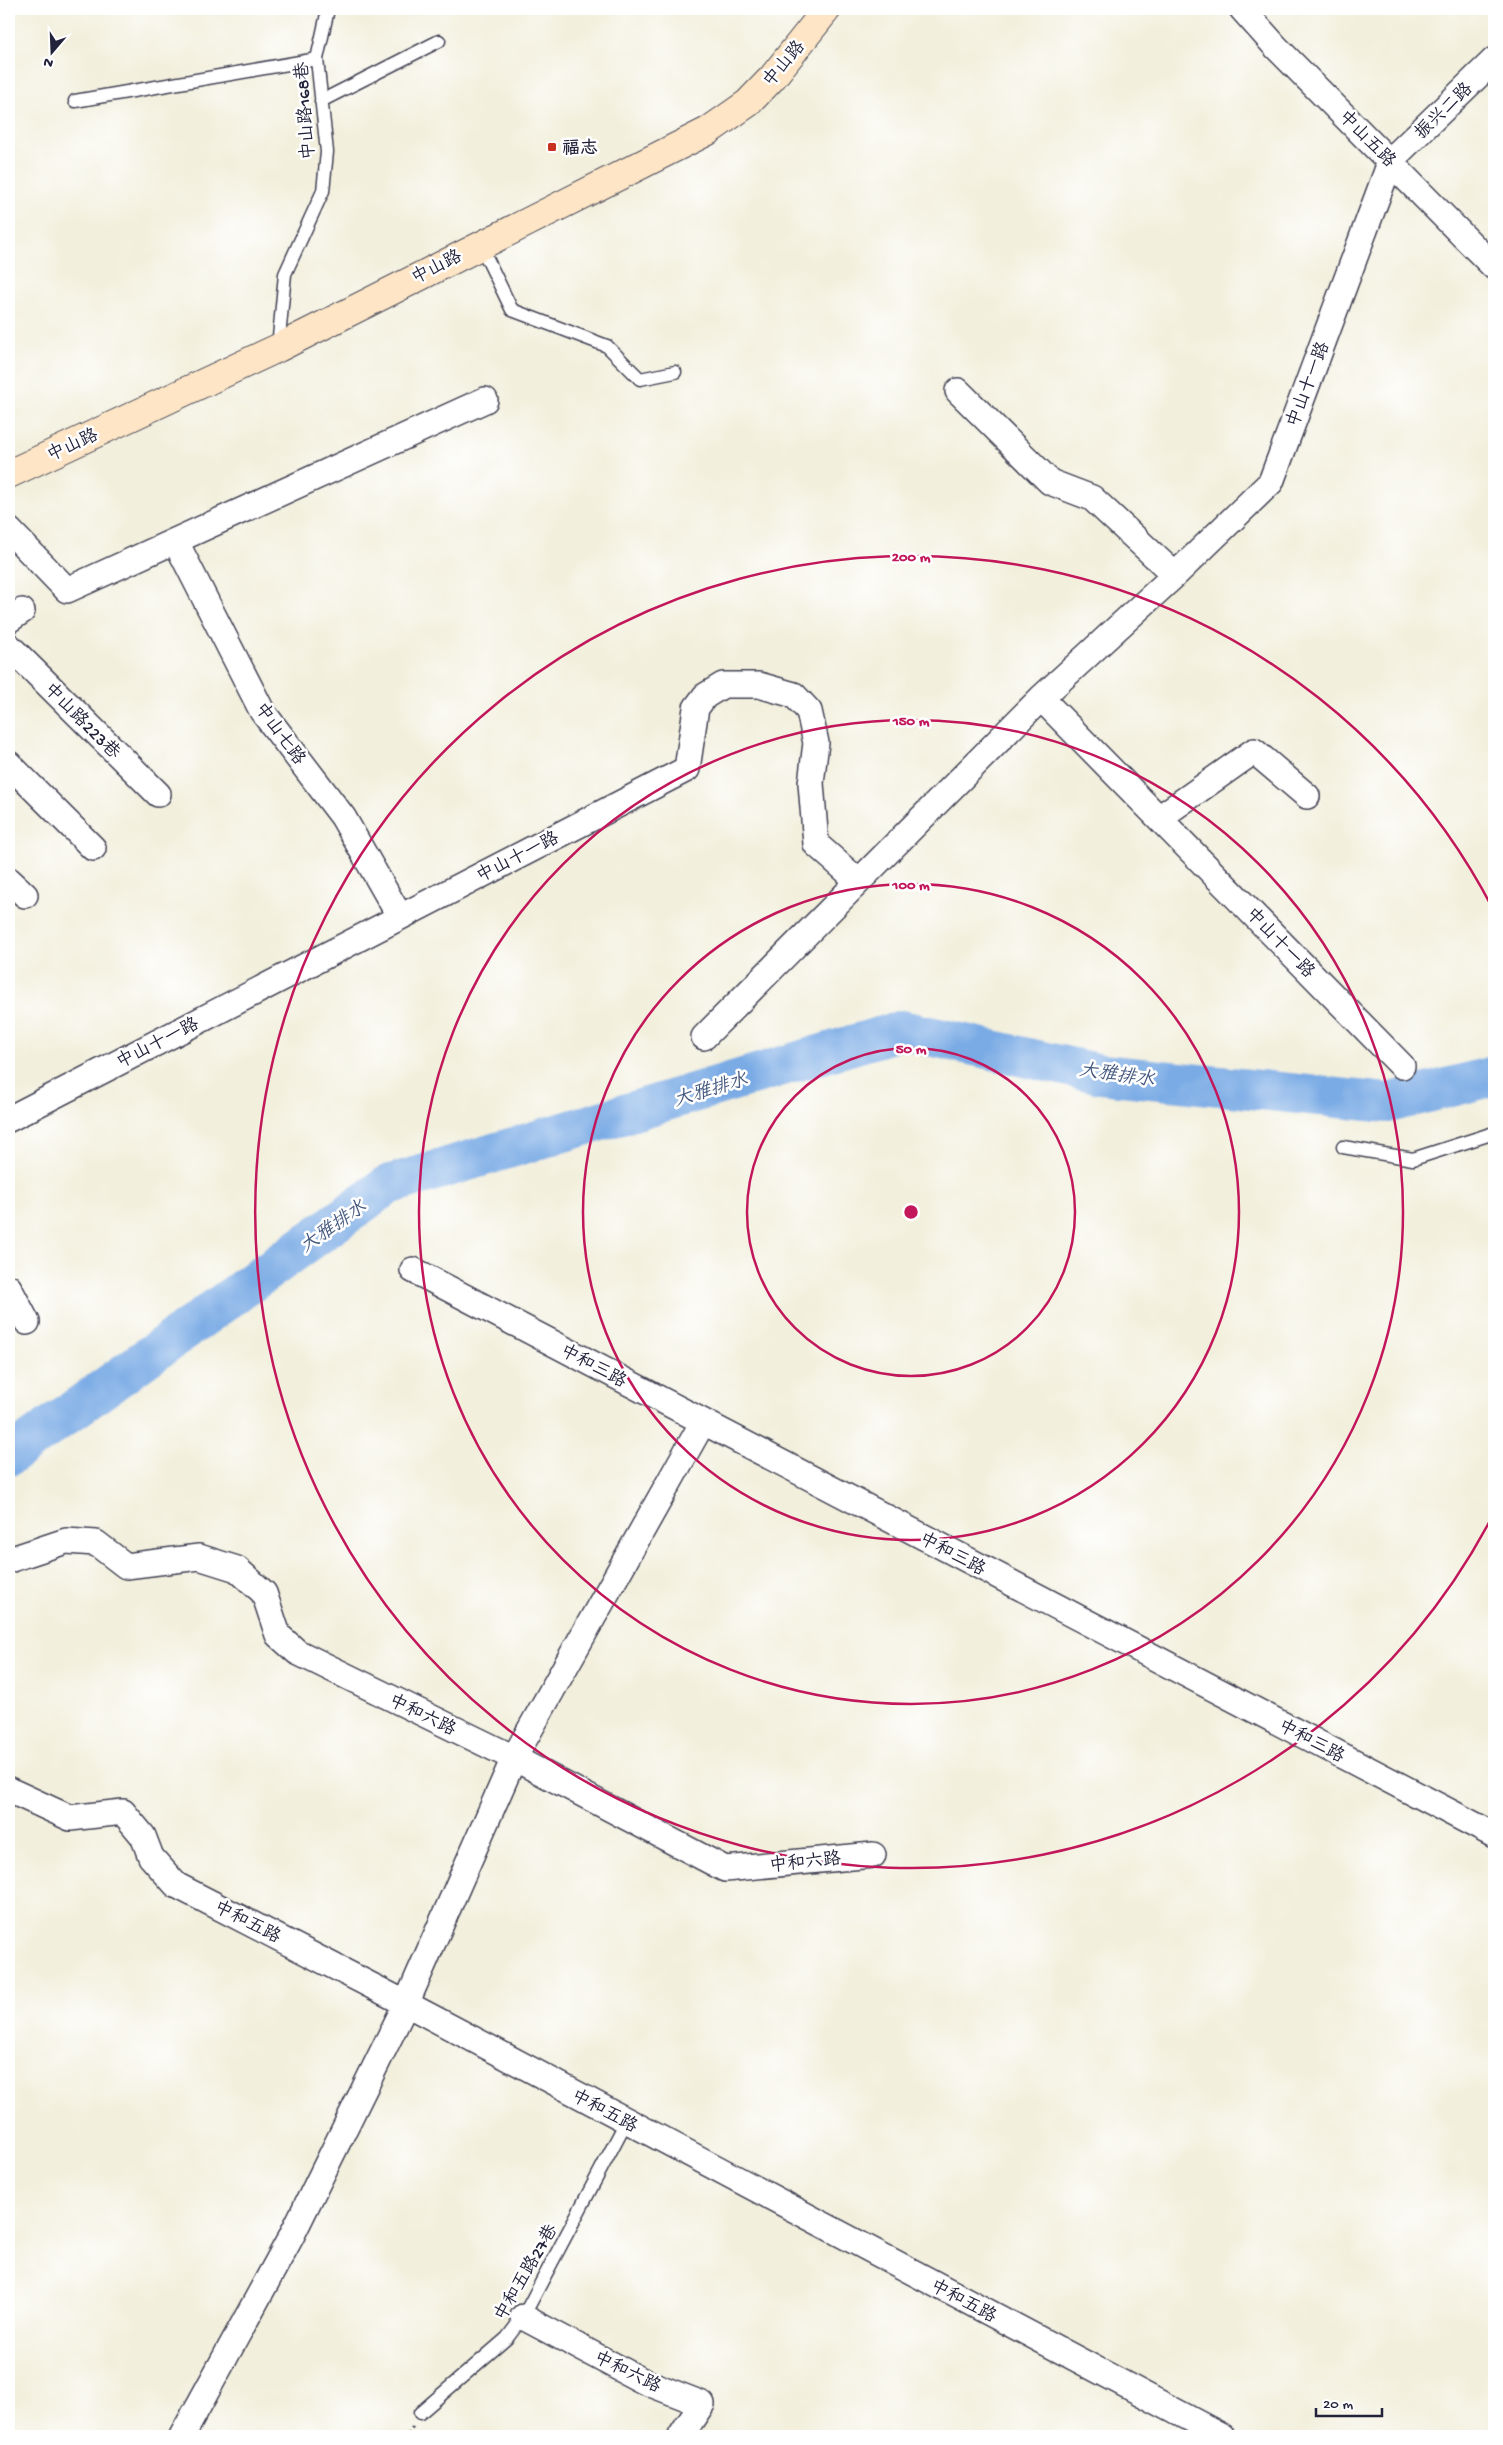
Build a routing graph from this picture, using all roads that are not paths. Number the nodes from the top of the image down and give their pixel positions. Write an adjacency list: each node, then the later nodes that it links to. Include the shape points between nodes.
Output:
1 (827, 9): 10 (main road, 中山路, via 748,103 708,131)
2 (1242, 9): 9 (street, 中山五路)
3 (327, 14): 5 (lane, 中山路168巷)
4 (439, 41): 8 (lane)
5 (317, 59): 7 (lane); 8 (lane, 中山路168巷)
6 (1494, 60): 9 (street, 振兴二路)
7 (75, 101)
8 (321, 101): 12 (lane, 中山路168巷, via 327,152 323,192 285,274)
9 (1391, 160): 11 (street, 中山五路); 19 (street, 中山十一路, via 1270,482)
10 (480, 244): 12 (main road, 中山路); 13 (lane, via 512,310 607,346 640,380)
11 (1494, 267)
12 (278, 348): 16 (main road, 中山路)
13 (675, 372)
14 (958, 391): 19 (street, via 1050,482 1092,498)
15 (485, 400): 18 (street)
16 (9, 474)
17 (9, 530): 18 (street, via 67,590)
18 (176, 542): 28 (street, 中山七路, via 262,711 343,817)
19 (1175, 575): 21 (street, 中山十一路)
20 (9, 646): 23 (street, 中山路223巷)
21 (1041, 698): 25 (street, 中山十一路); 27 (street, 中山十一路)
22 (9, 764): 26 (street)
23 (158, 794)
24 (1307, 796): 25 (street, via 1254,751)
25 (1159, 818): 30 (street, 中山十一路)
26 (93, 848)
27 (858, 881): 28 (street, 中山十一路, via 816,844 811,783 816,743 809,711 794,695 759,685 724,685 705,696 696,708 686,769); 29 (street, 中山十一路)
28 (400, 917): 31 (street, 中山十一路)
29 (704, 1037)
30 (1402, 1066)
31 (9, 1119)
32 (1494, 1133): 33 (lane, via 1413,1159)
33 (1343, 1148)
34 (413, 1270): 37 (street, 中和三路)
35 (9, 1288): 36 (street)
36 (26, 1322)
37 (703, 1422): 39 (street); 41 (street, 中和三路)
38 (9, 1560): 39 (street, 中和六路, via 66,1541 96,1543 126,1566 200,1557 237,1569 264,1592 278,1635 297,1652)
39 (514, 1758): 42 (street, 中和六路, via 725,1870); 43 (street)
40 (9, 1790): 43 (street, 中和五路, via 70,1818 123,1812 143,1836 151,1858 176,1885)
41 (1494, 1835)
42 (873, 1855)
43 (404, 2003): 44 (street, 中和五路); 47 (street, via 291,2238)
44 (626, 2122): 45 (lane, 中和五路27巷); 49 (street, 中和五路)
45 (523, 2317): 46 (lane, 中和五路27巷, via 506,2338); 48 (street, 中和六路, via 642,2380 702,2404)
46 (420, 2413)
47 (182, 2436)
48 (681, 2436)
49 (1222, 2436)

